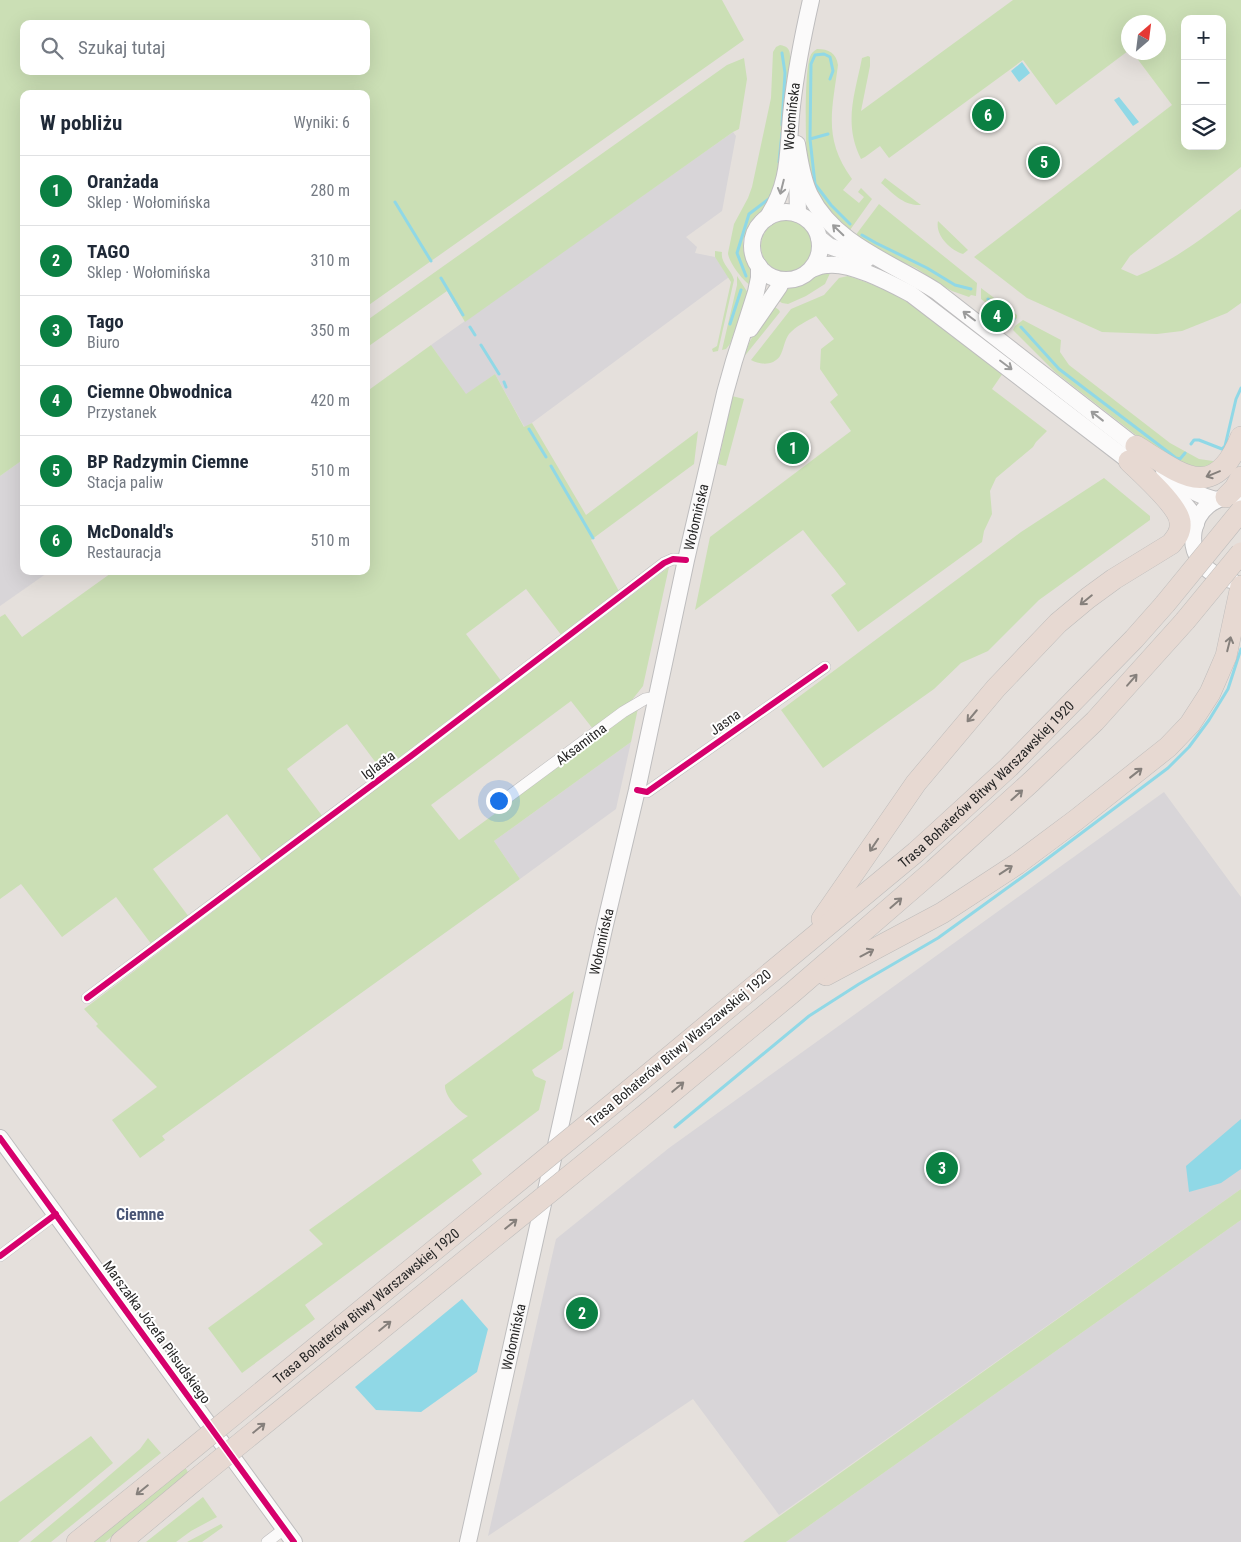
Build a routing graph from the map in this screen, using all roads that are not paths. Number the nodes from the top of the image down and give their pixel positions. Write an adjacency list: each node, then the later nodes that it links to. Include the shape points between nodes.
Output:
1 (811, 0): 2 (main road, Wołomińska)
2 (798, 70): 3 (main road, Wołomińska); 5 (main road, Wołomińska, one-way to 5, via 788,162 779,198)
3 (797, 144): 4 (main road, Wołomińska); 8 (main road, one-way to 3, via 858,247 815,203 802,175)
4 (798, 214): 5 (main road, via 777,213); 6 (main road, via 812,224)
5 (768, 218): 7 (main road, via 755,231 753,240 754,258)
6 (819, 238): 8 (main road, via 829,246); 9 (main road, via 819,254)
7 (759, 266): 10 (main road, via 765,273); 11 (main road, Wołomińska, via 756,292)
8 (893, 267): 13 (main road, one-way to 8, via 936,292)
9 (812, 269): 10 (main road, via 798,278); 13 (main road, one-way to 13, via 830,264 858,270 911,294)
10 (782, 280): 11 (main road, Wołomińska)
11 (740, 343): 18 (main road, Wołomińska)
12 (1241, 437): 13 (highway, one-way to 13, via 1228,463 1217,474 1207,477 1188,476)
13 (1132, 453): 15 (main road, via 1194,493 1205,498); 16 (main road, via 1188,507 1193,514); 19 (highway, via 1181,521 1180,530 1171,544)
14 (1241, 477): 15 (highway, Trasa Bohaterów Bitwy Warszawskiej 1920)
15 (1231, 501): 16 (main road, via 1208,506); 26 (highway, Trasa Bohaterów Bitwy Warszawskiej 1920, bridge, via 1164,604 1134,639 1009,767 916,852)
16 (1194, 529): 19 (highway, via 1188,544 1173,556); 20 (main road, via 1194,546 1203,566 1221,578)
17 (1241, 553): 27 (highway, Trasa Bohaterów Bitwy Warszawskiej 1920, one-way to 17, bridge, via 934,870 1095,721)
18 (686, 560): 23 (main road, Wołomińska); 28 (street, Iglasta, via 673,559 664,563)
19 (1126, 572): 26 (highway, one-way to 26, via 1058,623 996,688 916,784)
20 (1241, 580)
21 (1241, 586): 27 (highway, one-way to 21, via 942,913 1017,864 1168,747 1190,724 1210,693 1226,656)
22 (825, 667): 24 (street, Jasna, via 648,792)
23 (657, 697): 24 (main road, Wołomińska); 25 (street, Aksamitna, via 645,699 623,712)
24 (637, 790): 36 (main road, Wołomińska)
25 (508, 797)
26 (806, 942): 33 (highway, Trasa Bohaterów Bitwy Warszawskiej 1920, one-way to 33, bridge)
27 (793, 992): 34 (highway, Trasa Bohaterów Bitwy Warszawskiej 1920, one-way to 27, bridge)
28 (87, 998)
29 (0, 1138): 30 (main road, Marszałka Józefa Piłsudskiego)
30 (56, 1214): 31 (street); 32 (main road, Marszałka Józefa Piłsudskiego)
31 (0, 1256)
32 (289, 1536): 35 (street)
33 (77, 1542)
34 (121, 1542)
35 (267, 1542)
36 (468, 1542)

